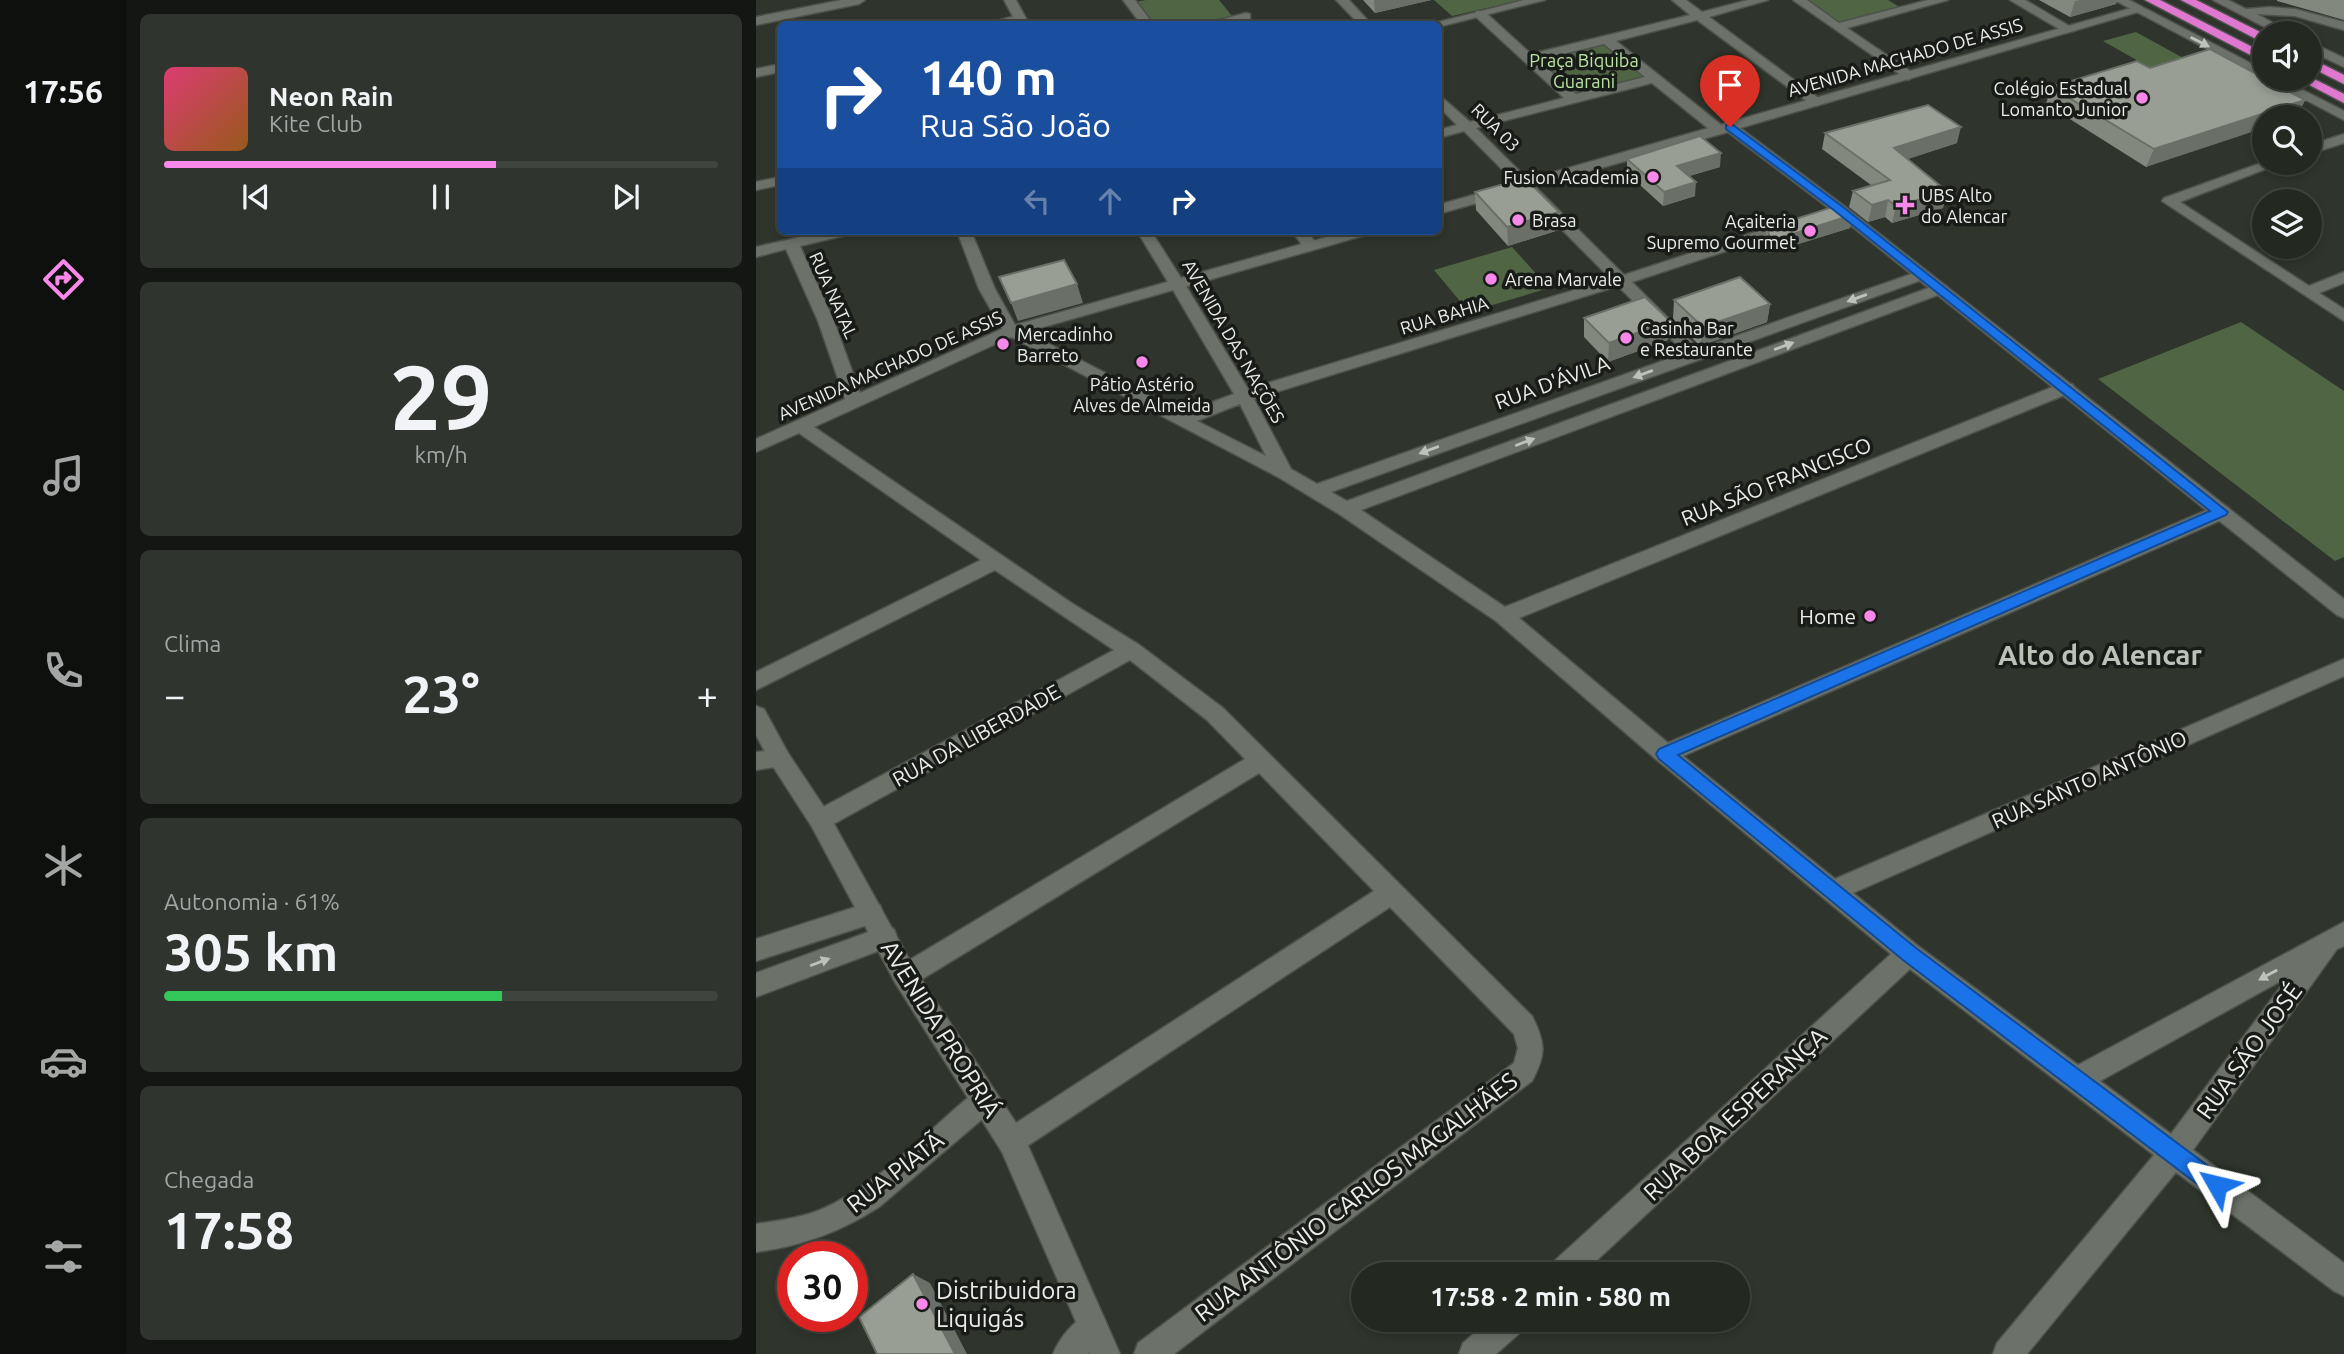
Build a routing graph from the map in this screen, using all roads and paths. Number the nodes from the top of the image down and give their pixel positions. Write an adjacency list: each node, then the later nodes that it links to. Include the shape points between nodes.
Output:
1 (859, 0): 22 (street)
2 (1010, 0): 23 (street)
3 (1132, 0): 24 (street)
4 (1342, 0): 26 (street)
5 (1539, 0): 19 (street)
6 (1678, 0): 20 (street)
7 (1762, 0): 20 (street)
8 (1799, 0): 30 (street)
9 (1893, 0): 16 (street)
10 (1942, 0): 16 (street)
11 (2017, 0): 31 (street)
12 (2120, 0): 17 (street)
13 (2151, 0): 35 (highway)
14 (2187, 0): 32 (highway)
15 (2220, 0): 18 (street)
16 (1908, 9): 30 (street)
17 (2139, 10): 31 (street, AVENIDA MACHADO DE ASSIS); 39 (street, one-way to 39)
18 (2244, 13): 27 (street); 29 (street, via 2300,12)
19 (1480, 14): 28 (street); 36 (street)
20 (1699, 15): 33 (street); 50 (street)
21 (1246, 17): 25 (street)
22 (756, 21)
23 (1020, 21)
24 (1145, 21)
25 (1226, 21)
26 (1362, 21)
27 (2260, 21)
28 (1442, 23)
29 (2344, 26)
30 (1838, 27): 42 (street)
31 (2070, 30): 42 (street, AVENIDA MACHADO DE ASSIS)
32 (2252, 33)
33 (1606, 39): 36 (street); 43 (street)
34 (2322, 51): 37 (street)
35 (2252, 52)
36 (1528, 59): 47 (street)
37 (2341, 59)
38 (2322, 68): 44 (highway)
39 (2252, 69)
40 (777, 70): 41 (street)
41 (756, 73)
42 (1908, 76): 50 (street, AVENIDA MACHADO DE ASSIS)
43 (1654, 78): 47 (street); 53 (street)
44 (2344, 80)
45 (2322, 88): 48 (highway)
46 (2295, 91): 51 (street)
47 (1573, 99): 52 (street)
48 (2344, 99)
49 (1442, 102): 52 (street, RUA 03)
50 (1817, 102): 53 (street, AVENIDA MACHADO DE ASSIS)
51 (2344, 116)
52 (1468, 126): 54 (street); 59 (street, RUA 03)
53 (1724, 128): 59 (street, AVENIDA MACHADO DE ASSIS); 62 (street)
54 (1442, 133)
55 (2344, 138): 56 (street)
56 (2322, 146)
57 (2252, 171): 76 (street, via 2169,201)
58 (777, 182): 60 (street)
59 (1527, 185): 61 (street, AVENIDA MACHADO DE ASSIS); 73 (street, RUA 03)
60 (756, 186)
61 (1442, 209)
62 (1839, 209): 71 (street); 73 (street, RUA BAHIA)
63 (829, 235): 68 (street)
64 (966, 235): 78 (street, via 987,289)
65 (1146, 235): 74 (street, AVENIDA DAS NAÇÕES)
66 (1302, 235): 69 (street)
67 (1350, 235): 69 (street, AVENIDA MACHADO DE ASSIS)
68 (791, 244): 70 (street); 84 (street, RUA NATAL, via 819,301)
69 (1310, 246): 74 (street, AVENIDA MACHADO DE ASSIS)
70 (756, 252)
71 (1922, 275): 75 (street); 79 (street, RUA D'ÁVILA, one-way to 79)
72 (2344, 277): 76 (street)
73 (1623, 280): 80 (street, RUA 03); 83 (street, RUA BAHIA)
74 (1177, 284): 78 (street, AVENIDA MACHADO DE ASSIS); 83 (street, AVENIDA DAS NAÇÕES)
75 (1940, 289): 81 (street, one-way to 75); 82 (street)
76 (2307, 292): 77 (street)
77 (2344, 316)
78 (1011, 331): 84 (street, AVENIDA MACHADO DE ASSIS); 85 (street)
79 (1735, 341): 80 (street, RUA D'ÁVILA); 81 (street)
80 (1696, 355): 89 (street, RUA D'ÁVILA, one-way to 89)
81 (1754, 357): 90 (street, one-way to 81)
82 (2066, 388): 91 (street); 94 (street, RUA SÃO FRANCISCO)
83 (1244, 396): 85 (street, RUA BAHIA); 88 (street, AVENIDA DAS NAÇÕES)
84 (854, 401): 86 (street, AVENIDA MACHADO DE ASSIS)
85 (1180, 421): 88 (street)
86 (802, 427): 87 (street, AVENIDA MACHADO DE ASSIS); 92 (street)
87 (756, 446)
88 (1284, 472): 89 (street)
89 (1315, 491): 90 (street)
90 (1346, 509): 94 (street)
91 (2221, 512): 93 (street); 99 (street)
92 (995, 561): 95 (street); 97 (street)
93 (2344, 610)
94 (1503, 616): 99 (street)
95 (1131, 650): 101 (street, via 1214,714); 102 (street, RUA DA LIBERDADE)
96 (2344, 667): 103 (street, RUA SANTO ANTÔNIO)
97 (756, 682)
98 (756, 715): 100 (street, AVENIDA PROPRIÁ)
99 (1664, 754): 103 (street)
100 (768, 760): 102 (street, AVENIDA PROPRIÁ)
101 (1262, 760): 104 (street); 110 (street)
102 (820, 820): 105 (street, AVENIDA PROPRIÁ)
103 (1834, 890): 109 (street)
104 (1392, 892): 114 (street); 123 (street, RUA ANTÔNIO CARLOS MAGALHÃES, via 1523,1026 1533,1051 1523,1072)
105 (871, 914): 106 (street, AVENIDA PROPRIÁ); 108 (street)
106 (885, 937): 110 (street, AVENIDA PROPRIÁ); 111 (street, one-way to 106)
107 (2336, 938): 112 (street, RUA SÃO JOSÉ, one-way to 112); 115 (street, RUA SÃO JOSÉ)
108 (756, 950)
109 (1909, 954): 112 (street); 117 (street, RUA BOA ESPERANÇA)
110 (905, 976): 113 (street, AVENIDA PROPRIÁ)
111 (756, 985)
112 (2078, 1079): 115 (street)
113 (985, 1100): 114 (street, AVENIDA PROPRIÁ); 116 (street, RUA PIATÃ, via 876,1191 830,1221)
114 (1012, 1142): 119 (street, AVENIDA PROPRIÁ)
115 (2174, 1153): 118 (street); 125 (street, RUA SÃO JOSÉ)
116 (756, 1238)
117 (1574, 1262)
118 (2344, 1280)
119 (1092, 1327): 121 (street); 122 (street, AVENIDA PROPRIÁ)
120 (1498, 1332): 124 (street)
121 (1068, 1354)
122 (1105, 1354)
123 (1149, 1354)
124 (1474, 1354)
125 (2008, 1354)

